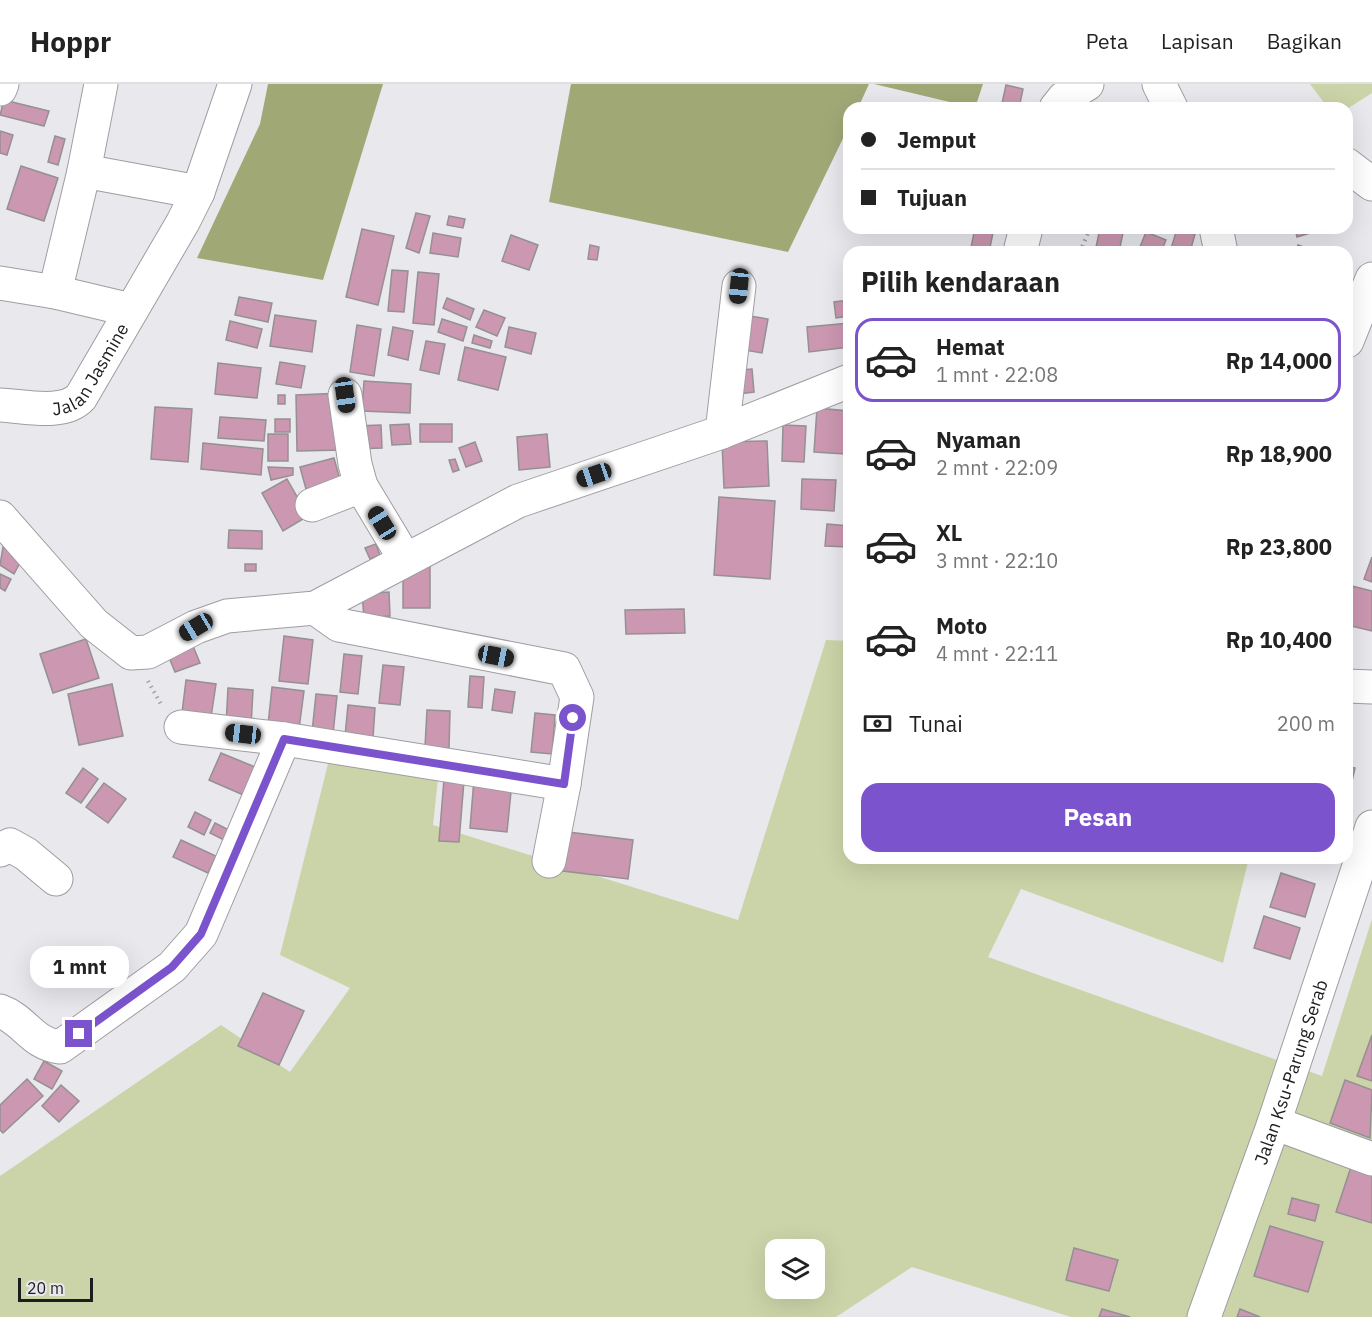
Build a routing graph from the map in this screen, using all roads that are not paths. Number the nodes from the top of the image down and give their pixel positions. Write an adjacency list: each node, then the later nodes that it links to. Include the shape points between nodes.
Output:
1 (2, 84): 6 (street)
2 (100, 84): 10 (street)
3 (235, 84): 12 (street, Jalan Jasmine)
4 (1087, 84): 7 (street)
5 (1160, 84): 8 (street)
6 (0, 89)
7 (1061, 102)
8 (1168, 102)
9 (1353, 170): 11 (street)
10 (84, 171): 12 (street); 16 (street)
11 (1372, 184)
12 (198, 192): 17 (street, Jalan Jasmine)
13 (1372, 279): 18 (street)
14 (0, 283): 16 (street, Jalan Jasmine)
15 (739, 286): 22 (street)
16 (55, 292): 17 (street, Jalan Jasmine)
17 (131, 310): 21 (street, Jalan Jasmine, via 75,404 64,408)
18 (1356, 338)
19 (843, 383): 22 (street)
20 (345, 395): 23 (street)
21 (0, 405)
22 (722, 432): 26 (street, via 518,501)
23 (361, 486): 24 (street); 26 (street)
24 (312, 505)
25 (0, 518): 27 (street, via 94,624 131,653 156,649 196,627 227,616)
26 (405, 559): 27 (street)
27 (315, 608): 32 (street, via 339,625 564,669 577,697)
28 (1353, 686): 29 (street)
29 (1372, 687)
30 (181, 727): 31 (street)
31 (284, 739): 32 (street); 37 (street, via 201,934 172,967 60,1047 46,1046)
32 (564, 784): 35 (street)
33 (1372, 827): 38 (street, Jalan Ksu-Parung Serab)
34 (3, 845): 36 (street, via 26,854)
35 (549, 861)
36 (56, 879)
37 (0, 1011)
38 (1274, 1124): 39 (street); 40 (street, Jalan Ksu-Parung Serab)
39 (1372, 1159)
40 (1204, 1317)

